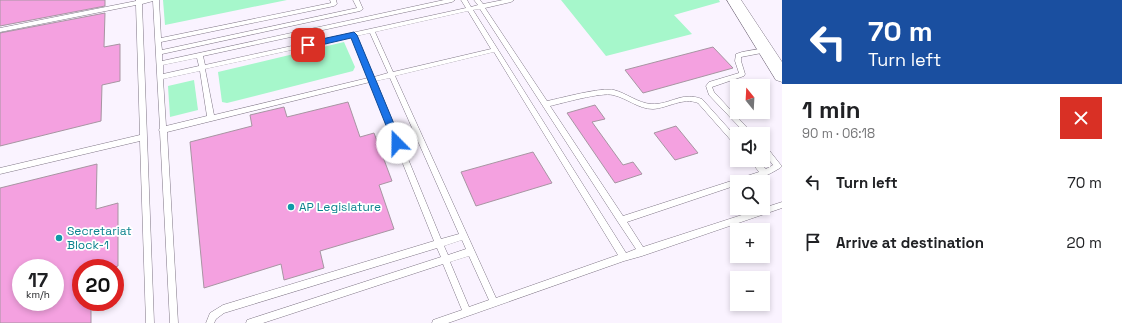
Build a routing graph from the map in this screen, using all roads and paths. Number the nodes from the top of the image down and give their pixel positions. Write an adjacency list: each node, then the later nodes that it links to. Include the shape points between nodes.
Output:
1 (152, 0): 10 (lane)
2 (156, 0): 16 (lane)
3 (333, 0): 16 (lane, via 334,4)
4 (356, 0): 19 (lane, via 360,9)
5 (452, 0): 20 (lane)
6 (464, 0): 12 (lane)
7 (477, 0): 11 (lane)
8 (511, 0): 11 (lane)
9 (734, 0): 18 (street)
10 (139, 1): 13 (lane); 32 (lane)
11 (482, 7): 12 (lane); 27 (lane)
12 (470, 9): 14 (lane); 17 (lane)
13 (0, 30)
14 (372, 31): 15 (lane); 23 (lane)
15 (354, 35): 22 (lane); 26 (lane)
16 (158, 41): 19 (lane)
17 (495, 50): 23 (lane); 45 (lane)
18 (766, 50): 24 (street); 29 (lane, via 738,56 742,74 709,86 711,92)
19 (158, 53): 21 (lane)
20 (200, 55): 21 (lane); 22 (lane)
21 (159, 64): 25 (lane)
22 (203, 68): 25 (lane); 28 (lane)
23 (391, 76): 26 (lane); 41 (lane)
24 (782, 76)
25 (160, 77): 30 (lane)
26 (372, 80): 28 (lane); 42 (lane)
27 (546, 104): 31 (lane, via 606,91 615,92 640,105 650,106 695,99 700,101); 40 (lane)
28 (211, 119): 30 (lane)
29 (744, 127)
30 (162, 130): 50 (lane)
31 (730, 135)
32 (144, 137): 35 (lane); 49 (lane)
33 (770, 156): 36 (lane, via 778,166)
34 (759, 167): 36 (lane)
35 (0, 171)
36 (765, 173): 37 (lane)
37 (759, 175)
38 (730, 185): 40 (lane)
39 (782, 205): 44 (lane)
40 (621, 220): 44 (lane)
41 (464, 236): 42 (lane); 43 (lane)
42 (439, 244): 46 (lane); 51 (lane, via 224,309 215,313)
43 (471, 251): 46 (lane); 47 (lane)
44 (642, 252): 45 (lane)
45 (624, 257): 47 (lane)
46 (445, 260): 48 (lane); 52 (lane)
47 (494, 303): 48 (lane)
48 (467, 312): 53 (lane)
49 (150, 323)
50 (174, 323)
51 (210, 323)
52 (250, 323)
53 (436, 323)

